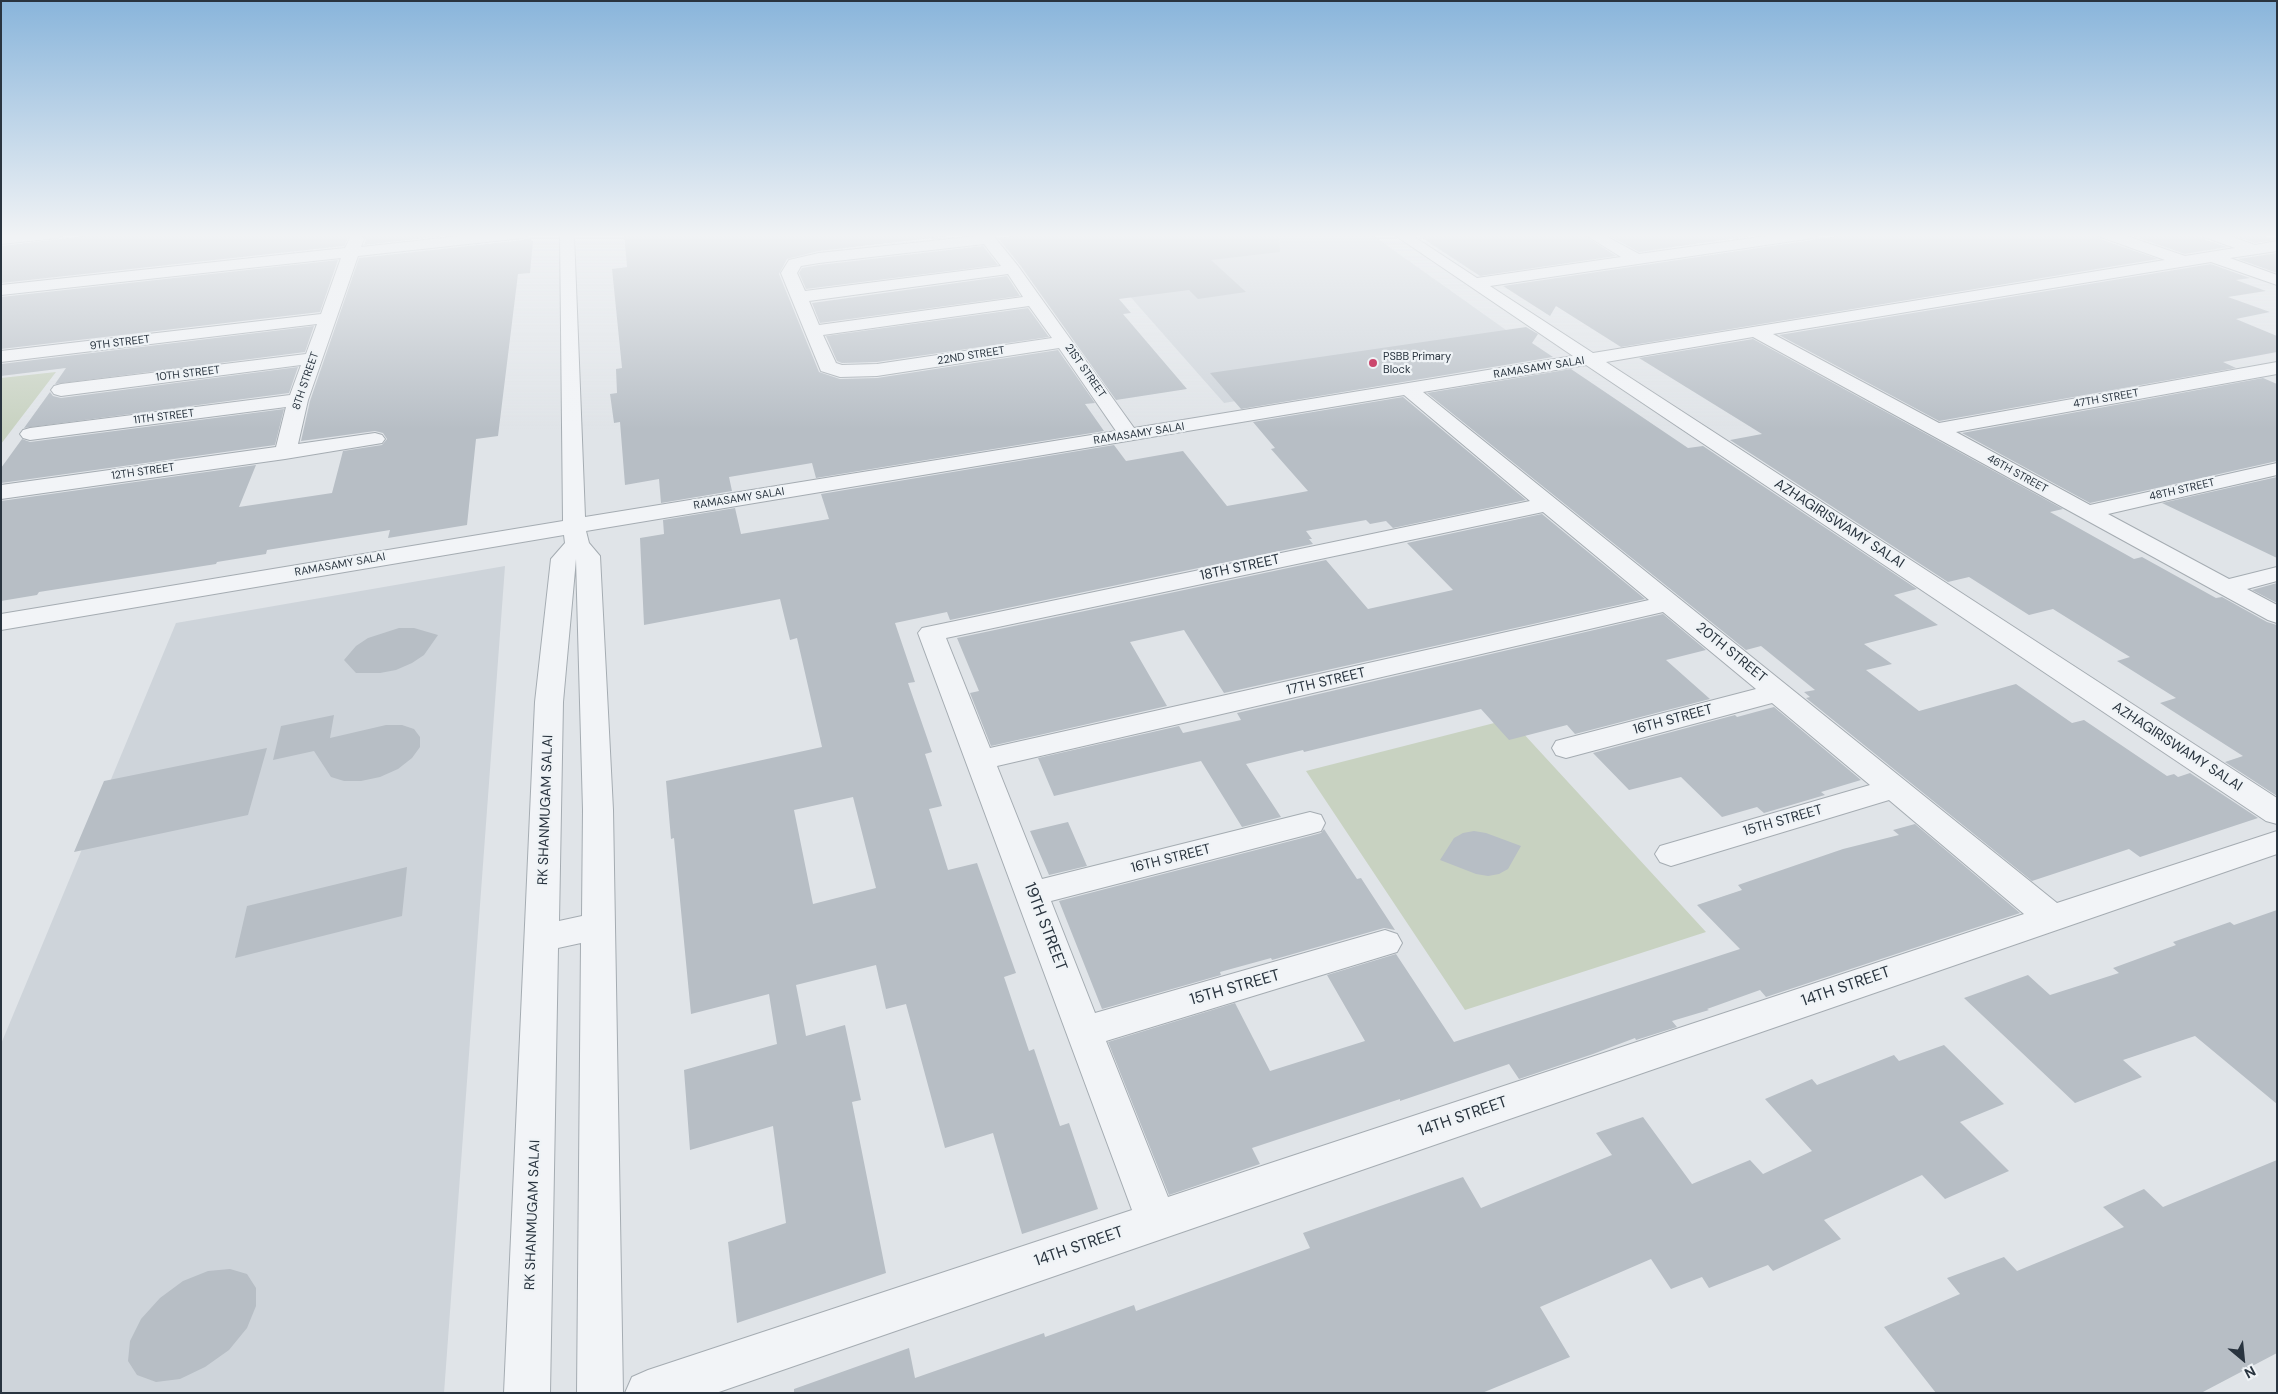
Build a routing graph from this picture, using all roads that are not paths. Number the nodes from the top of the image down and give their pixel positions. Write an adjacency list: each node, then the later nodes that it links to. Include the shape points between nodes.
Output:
1 (334, 299): 7 (street, 8TH STREET)
2 (569, 299): 27 (street)
3 (800, 299): 8 (street)
4 (1498, 299): 13 (street, AZHAGIRISWAMY SALAI)
5 (1957, 299): 9 (street, RAMASAMY SALAI)
6 (1034, 300): 8 (street); 10 (street, 21ST STREET)
7 (327, 318): 11 (street, 9TH STREET); 12 (street, 8TH STREET)
8 (813, 330): 10 (street, 22ND STREET, via 828,367 840,371 877,370)
9 (1756, 332): 13 (street, RAMASAMY SALAI); 18 (street, 46TH STREET)
10 (1064, 342): 20 (street, 21ST STREET)
11 (1, 357)
12 (314, 358): 15 (street, 10TH STREET); 17 (street, 8TH STREET)
13 (1591, 360): 16 (street, RAMASAMY SALAI); 38 (street, AZHAGIRISWAMY SALAI)
14 (2277, 368): 18 (street, 47TH STREET)
15 (61, 390)
16 (1409, 390): 20 (street, RAMASAMY SALAI); 25 (street, 20TH STREET)
17 (298, 400): 19 (street, 11TH STREET); 22 (street, 8TH STREET)
18 (1936, 430): 26 (street, 46TH STREET)
19 (30, 434)
20 (1130, 436): 27 (street, RAMASAMY SALAI)
21 (375, 440): 22 (street, 12TH STREET)
22 (284, 453): 24 (street, 12TH STREET)
23 (2277, 469): 26 (street, 48TH STREET)
24 (1, 492)
25 (1549, 504): 30 (street, 20TH STREET); 33 (street, 18TH STREET)
26 (2087, 512): 29 (street, 46TH STREET)
27 (576, 535): 32 (street, RAMASAMY SALAI); 44 (street, via 588,556 598,810); 45 (street, RK SHANMUGAM SALAI, via 563,559 549,702)
28 (2277, 574): 29 (street)
29 (2226, 587): 31 (street, 46TH STREET)
30 (1670, 603): 34 (street, 20TH STREET); 36 (street, 17TH STREET)
31 (2277, 615)
32 (4, 627)
33 (931, 633): 36 (street, 19TH STREET)
34 (1779, 692): 35 (street, 16TH STREET); 37 (street, 20TH STREET)
35 (1566, 748)
36 (982, 760): 42 (street, 19TH STREET)
37 (1895, 788): 41 (street, 15TH STREET); 43 (street, 20TH STREET)
38 (2277, 813)
39 (1310, 823): 42 (street, 16TH STREET)
40 (2277, 842): 43 (street, 14TH STREET)
41 (1672, 854)
42 (1032, 894): 47 (street, 19TH STREET)
43 (2052, 918): 48 (street, 14TH STREET)
44 (598, 926): 45 (street); 50 (street)
45 (542, 938): 49 (street, RK SHANMUGAM SALAI)
46 (1385, 943): 47 (street, 15TH STREET)
47 (1084, 1032): 48 (street, 19TH STREET)
48 (1157, 1221): 51 (street, 14TH STREET)
49 (527, 1393)
50 (600, 1393)
51 (648, 1393)

